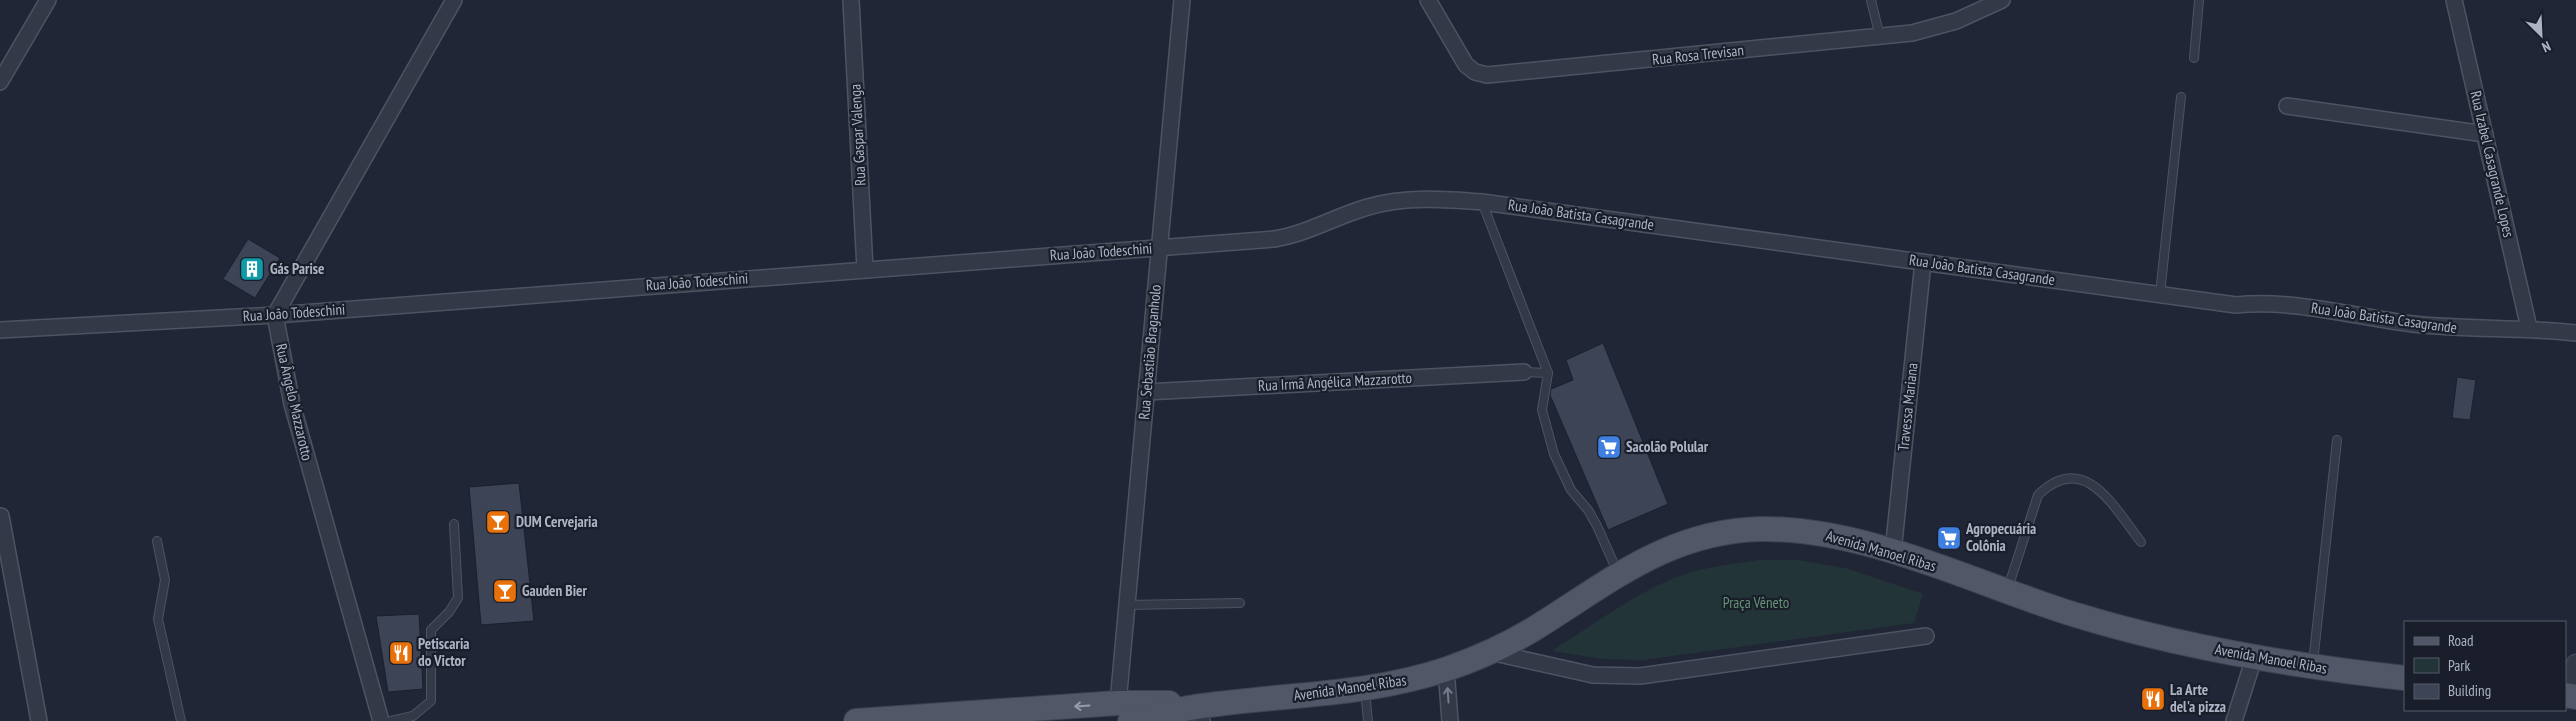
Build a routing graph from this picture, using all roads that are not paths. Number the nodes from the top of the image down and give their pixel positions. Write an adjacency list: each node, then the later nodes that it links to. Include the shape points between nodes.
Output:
1 (48, 0): 12 (street)
2 (454, 0): 22 (street)
3 (851, 0): 20 (street, Rua Gaspar Valenga)
4 (1182, 0): 18 (street, Rua Sebastião Braganholo)
5 (1428, 0): 10 (street, Rua Rosa Trevisan, via 1460,57 1475,72 1487,74)
6 (1870, 0): 10 (lane)
7 (2002, 0): 10 (street, Rua Rosa Trevisan, via 1936,28)
8 (2199, 0): 11 (lane)
9 (2454, 0): 15 (street, Rua Izabel Casagrande Lopes)
10 (1880, 37)
11 (2194, 58)
12 (0, 82)
13 (2181, 97): 21 (lane)
14 (2287, 106): 15 (street)
15 (2485, 134): 23 (street, Rua Izabel Casagrande Lopes)
16 (1388, 202): 17 (street, Rua João Batista Casagrande); 18 (street, Rua João Todeschini, via 1348,213 1288,237)
17 (1482, 202): 19 (street, Rua João Batista Casagrande); 27 (lane)
18 (1159, 248): 20 (street, Rua João Todeschini); 28 (street, Rua Sebastião Braganholo)
19 (1923, 262): 21 (street, Rua João Batista Casagrande); 34 (street, Travessa Mariana)
20 (865, 269): 22 (street, Rua João Todeschini)
21 (2160, 294): 23 (street, Rua João Batista Casagrande, via 2236,305 2276,304 2433,326 2481,330)
22 (275, 315): 24 (street, Rua João Todeschini); 52 (street, Rua Ângelo Mazzarotto, via 292,404)
23 (2529, 328): 25 (street, Rua João Batista Casagrande)
24 (0, 330)
25 (2576, 333)
26 (1524, 372): 27 (lane); 28 (street, Rua Irmã Angélica Mazzarotto)
27 (1548, 373): 35 (lane, via 1542,410 1554,454 1571,490 1597,526)
28 (1146, 392): 38 (street, Rua Sebastião Braganholo)
29 (2337, 440): 43 (lane)
30 (1, 516): 50 (street)
31 (454, 524): 53 (lane, via 458,598 431,630 431,701 412,716)
32 (157, 541): 51 (lane, via 165,580 158,619)
33 (2141, 542): 36 (lane, via 2094,484 2082,478 2049,484 2038,495)
34 (1893, 552): 35 (main road, Avenida Manoel Ribas, via 1812,532 1741,530 1689,540); 36 (main road, Avenida Manoel Ribas)
35 (1619, 573): 40 (main road, Avenida Manoel Ribas, via 1532,630)
36 (2006, 592): 41 (main road, Avenida Manoel Ribas, via 2103,622)
37 (1240, 603): 38 (lane)
38 (1127, 605): 48 (street, Rua Sebastião Braganholo)
39 (1926, 636): 40 (street, via 1640,676 1593,675)
40 (1490, 652): 44 (main road, Avenida Manoel Ribas)
41 (2254, 658): 43 (main road, Avenida Manoel Ribas); 57 (street)
42 (2576, 664): 47 (street)
43 (2312, 668): 45 (main road, Avenida Manoel Ribas)
44 (1446, 669): 46 (main road, Avenida Manoel Ribas); 56 (street, one-way to 44)
45 (2404, 678)
46 (1365, 689): 49 (main road, Avenida Manoel Ribas); 55 (lane)
47 (2570, 696)
48 (1124, 712): 49 (main road, Avenida Manoel Ribas, via 1153,702); 54 (main road, Avenida Manoel Ribas, one-way to 54)
49 (1201, 713)
50 (39, 721)
51 (181, 721)
52 (381, 721)
53 (391, 721)
54 (856, 721)
55 (1368, 721)
56 (1450, 721)
57 (2234, 721)

